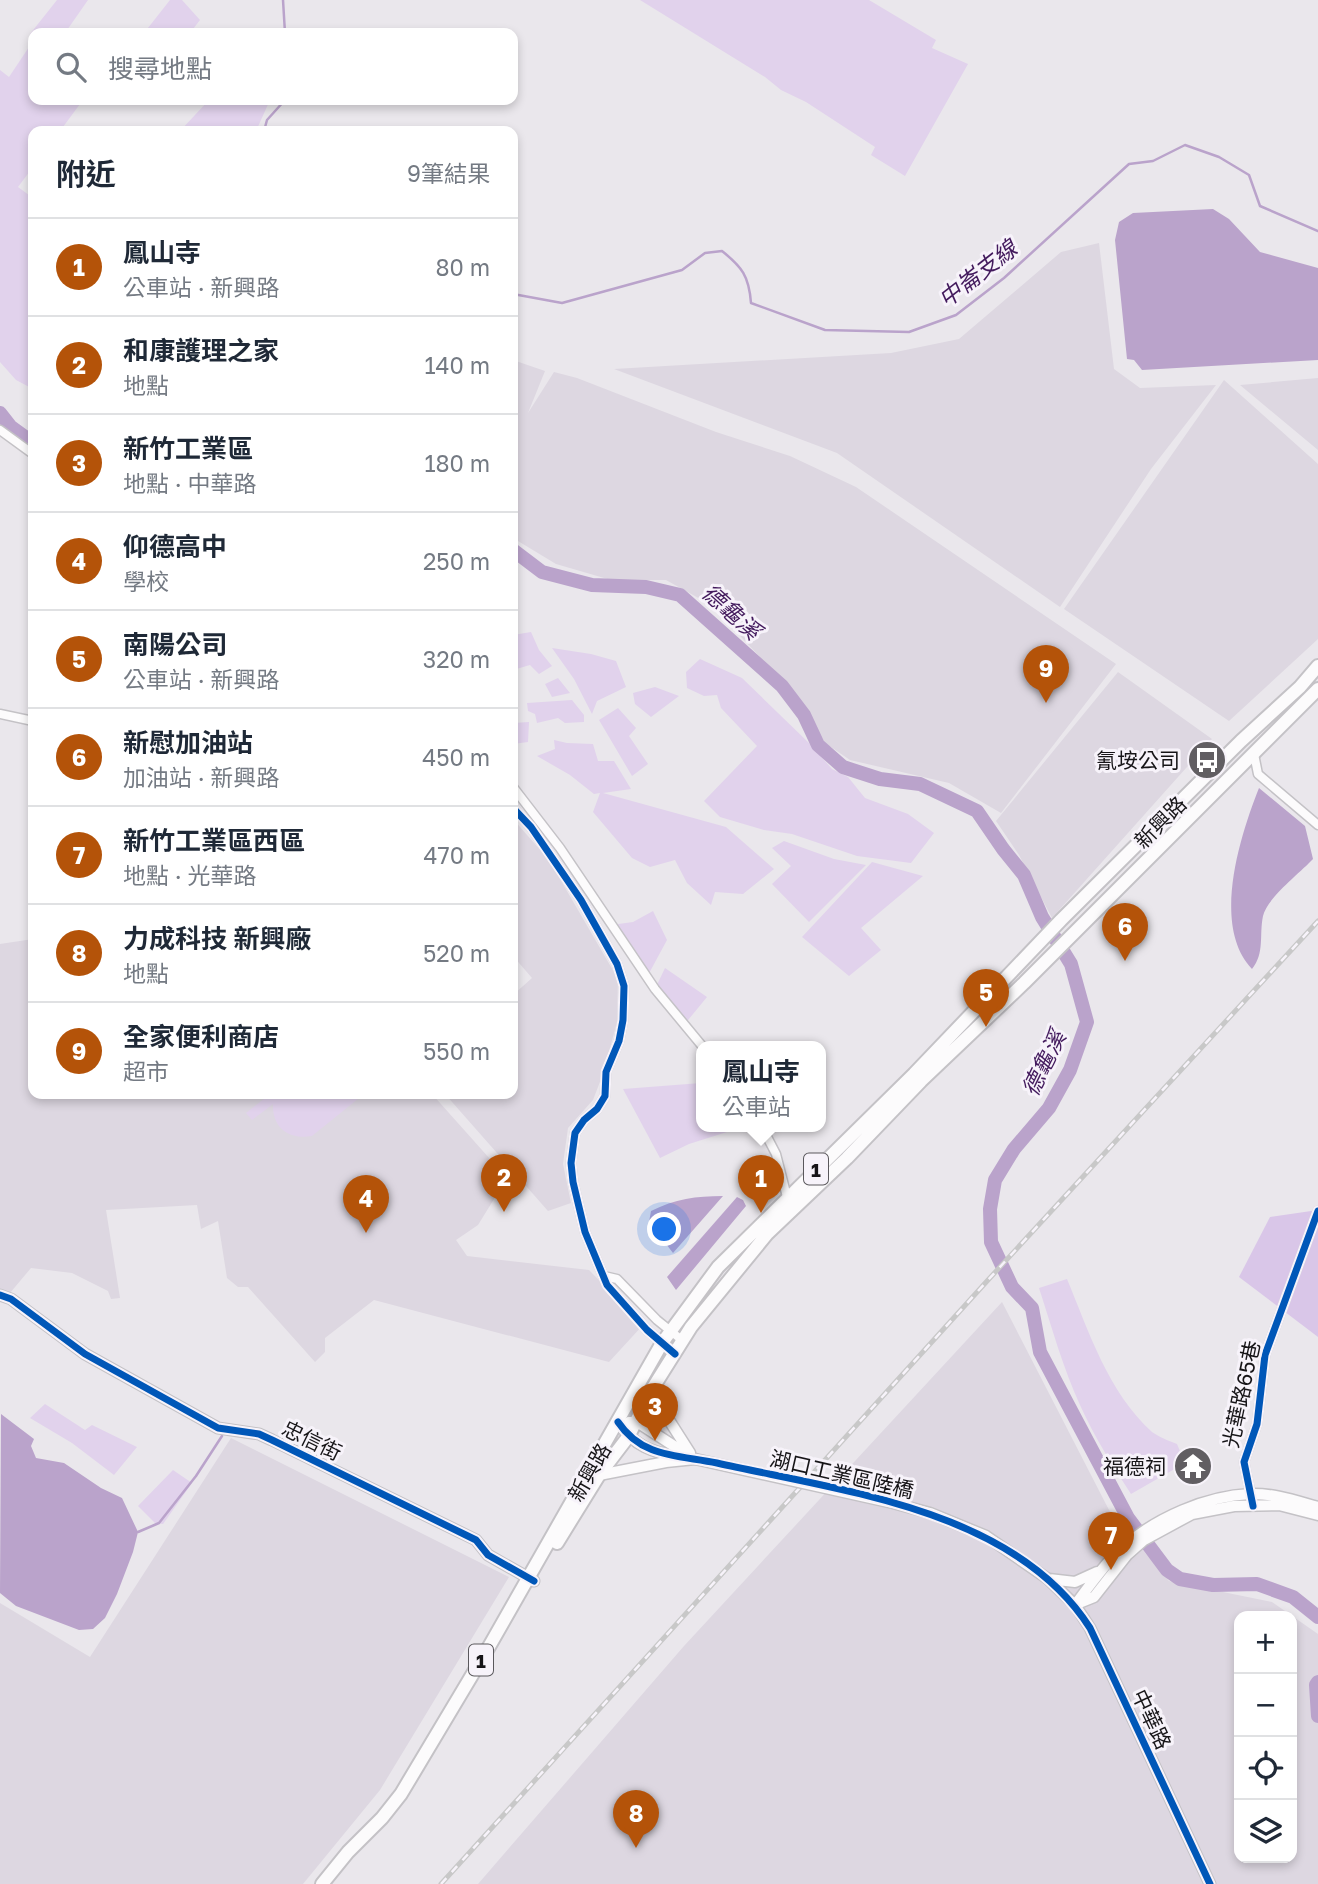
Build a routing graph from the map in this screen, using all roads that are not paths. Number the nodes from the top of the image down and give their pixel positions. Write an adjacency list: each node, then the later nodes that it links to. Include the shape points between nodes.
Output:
1 (0, 430): 2 (street)
2 (28, 450)
3 (1318, 666): 13 (main road, 新興路 / 1)
4 (1318, 689): 7 (main road, 新興路 / 1)
5 (0, 714): 6 (street)
6 (28, 720)
7 (1254, 754): 10 (street, via 1258,774); 18 (main road, 新興路 / 1, via 767,1234)
8 (518, 793): 11 (street, via 655,989)
9 (518, 814): 15 (street, via 581,900 617,964 624,986 623,1020 606,1072 604,1096 575,1133 572,1150 578,1209)
10 (1318, 825)
11 (699, 1041)
12 (765, 1132): 13 (street, via 776,1154)
13 (787, 1197): 17 (main road, 新興路 / 1, via 718,1267)
14 (1318, 1212): 27 (street, 光華路65巷, via 1265,1356 1257,1424 1244,1462)
15 (604, 1276): 17 (street, via 617,1279); 19 (street, via 607,1285)
16 (0, 1295): 35 (street, 忠信街, via 85,1353 218,1429 272,1440 476,1540 488,1555)
17 (670, 1331): 18 (street); 19 (main road, 新興路 / 1)
18 (683, 1341): 20 (main road, 新興路 / 1)
19 (662, 1343): 20 (street); 22 (main road, 新興路 / 1)
20 (675, 1354): 21 (main road, 新興路 / 1)
21 (654, 1385): 23 (main road, 新興路 / 1); 25 (street, via 676,1435)
22 (618, 1422): 23 (street); 24 (street); 35 (main road, 新興路 / 1)
23 (637, 1422): 24 (main road, 新興路 / 1); 25 (street)
24 (628, 1437): 25 (street, via 656,1453); 26 (main road, 新興路 / 1)
25 (695, 1459): 26 (street); 34 (street, 湖口工業區陸橋, bridge, via 930,1513 986,1536)
26 (599, 1475): 35 (main road, 新興路 / 1)
27 (1251, 1494): 28 (street, 光華路65巷); 29 (street); 31 (street, via 1193,1506)
28 (1253, 1506): 30 (street, via 1279,1505); 31 (street, via 1192,1514)
29 (1318, 1507)
30 (1318, 1515)
31 (1150, 1533): 32 (street)
32 (1139, 1540): 33 (street, via 1123,1547); 36 (street, via 1094,1597)
33 (1104, 1567): 34 (street, via 1075,1582); 36 (street)
34 (1048, 1579): 36 (street, 中華路)
35 (531, 1580): 37 (main road, 新興路 / 1, via 401,1794); 38 (main road, 新興路 / 1, via 408,1793)
36 (1075, 1605): 39 (street, 中華路, via 1093,1633)
37 (322, 1884)
38 (332, 1884)
39 (1210, 1884)

